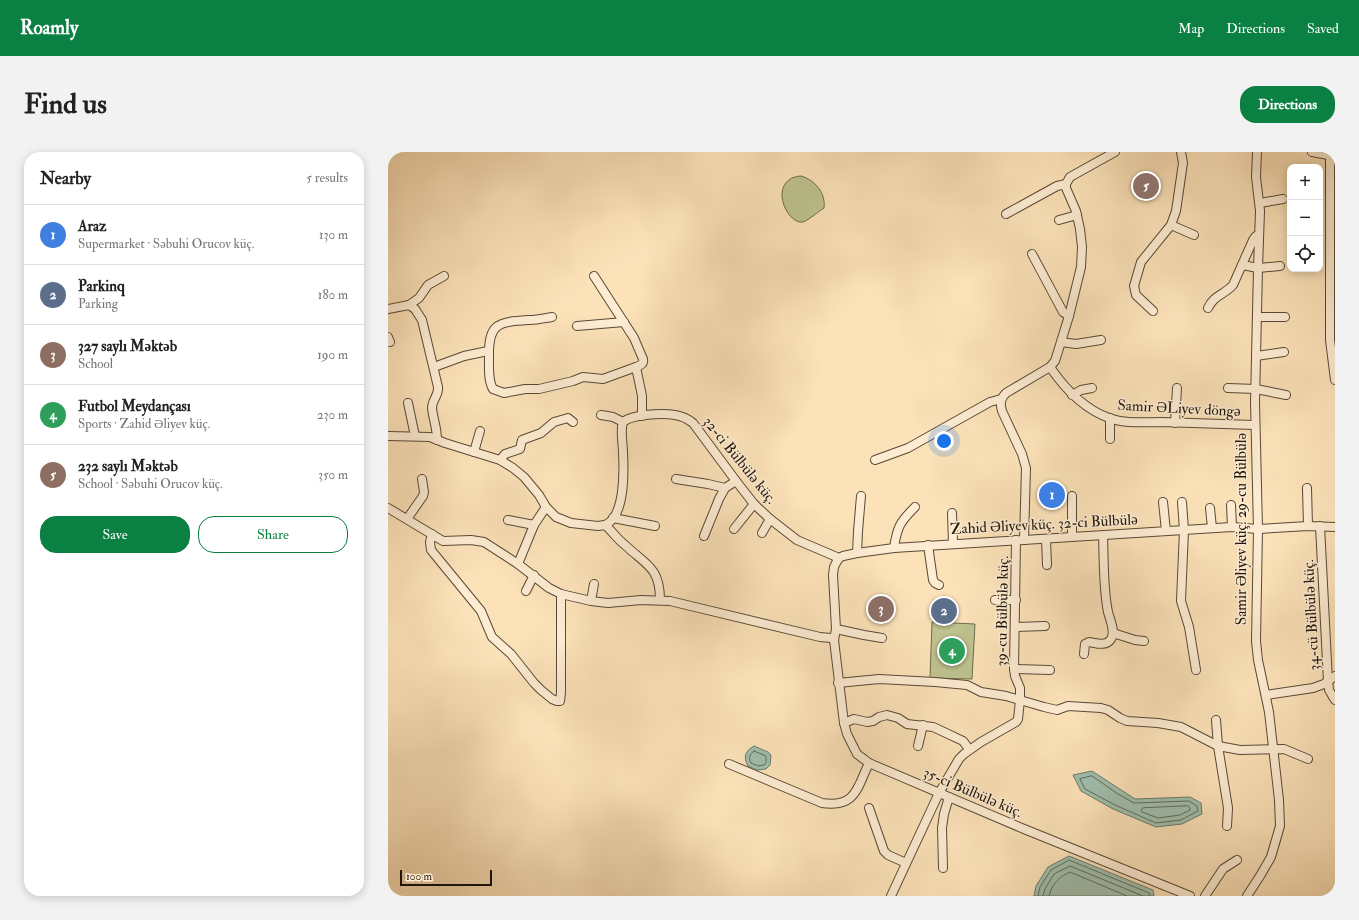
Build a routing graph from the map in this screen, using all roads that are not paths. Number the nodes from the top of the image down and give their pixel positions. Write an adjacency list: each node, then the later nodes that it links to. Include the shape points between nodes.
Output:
1 (1115, 152): 6 (street, via 1070,177)
2 (1181, 152): 12 (street, via 1183,163 1176,211)
3 (1257, 152): 8 (street, Samir Əliyev küç. 29-cu Bülbülə, via 1256,177)
4 (1312, 152): 5 (street)
5 (1333, 156): 35 (street)
6 (1066, 184): 9 (street, via 1057,186); 10 (street)
7 (1283, 199): 8 (street)
8 (1260, 203): 14 (street, Samir Əliyev küç. 29-cu Bülbülə)
9 (1006, 214)
10 (1077, 215): 11 (street); 26 (street, via 1081,238 1081,262)
11 (1059, 220)
12 (1170, 225): 13 (street); 24 (street, via 1141,262 1134,286 1136,295)
13 (1194, 235)
14 (1259, 237): 16 (street, via 1256,236 1253,240); 18 (street, Samir Əliyev küç. 29-cu Bülbülə)
15 (1032, 254): 26 (street, via 1063,312)
16 (1242, 265): 18 (street); 22 (street, via 1233,285 1210,302)
17 (1280, 266): 18 (street)
18 (1258, 268): 28 (street, Samir Əliyev küç. 29-cu Bülbülə)
19 (444, 276): 21 (street, via 428,285 419,298)
20 (594, 276): 29 (street)
21 (409, 305): 23 (street); 37 (street, via 422,320)
22 (1208, 308)
23 (388, 309)
24 (1153, 311)
25 (552, 316): 33 (street, via 500,323 491,335)
26 (1069, 316): 32 (street)
27 (1285, 317): 28 (street)
28 (1257, 318): 36 (street, Samir Əliyev küç. 29-cu Bülbülə)
29 (624, 322): 30 (street); 38 (street, via 644,362)
30 (577, 326)
31 (1101, 340): 32 (street, via 1076,344)
32 (1062, 342): 39 (street)
33 (488, 351): 37 (street, via 464,356); 38 (street, via 491,386 504,393 539,389 582,377 603,379)
34 (1284, 352): 36 (street)
35 (1333, 354): 40 (street)
36 (1256, 356): 44 (street, Samir Əliyev küç. 29-cu Bülbülə)
37 (434, 367): 60 (street, via 439,390 432,408 437,430)
38 (636, 367): 50 (street, via 642,396)
39 (1050, 367): 45 (street, Samir ƏLiyev döngə); 47 (street, via 1006,393)
40 (1335, 380)
41 (1092, 388): 45 (street)
42 (1177, 388): 54 (street)
43 (1228, 388): 44 (street)
44 (1256, 389): 46 (street); 55 (street, Samir Əliyev küç. 29-cu Bülbülə)
45 (1072, 395): 51 (street, Samir ƏLiyev döngə)
46 (1286, 395)
47 (1001, 399): 63 (street, via 990,402 908,448); 102 (street, 39-cu Bülbülə küç., via 1002,411 1026,468)
48 (408, 403): 58 (street)
49 (602, 415): 53 (street)
50 (642, 416): 53 (street, 32-ci Bülbülə küç.); 66 (street, 32-ci Bülbülə küç., via 676,415 688,420 698,429)
51 (1110, 418): 54 (street, Samir ƏLiyev döngə); 59 (street)
52 (573, 422): 62 (street, via 568,418 554,422 541,432 522,440 520,450 505,454)
53 (623, 422): 80 (street, via 624,471 621,498)
54 (1175, 423): 55 (street, Samir ƏLiyev döngə)
55 (1255, 425): 93 (street, Samir Əliyev küç. 29-cu Bülbülə)
56 (480, 431): 61 (street)
57 (388, 436): 58 (street)
58 (415, 436): 60 (street)
59 (1110, 439)
60 (436, 440): 61 (street)
61 (474, 452): 62 (street)
62 (500, 460): 75 (street, via 524,477)
63 (875, 460)
64 (422, 479): 81 (street, via 424,496)
65 (676, 479): 67 (street)
66 (736, 481): 67 (street); 73 (street, 32-ci Bülbülə küç.)
67 (726, 488): 98 (street)
68 (1307, 488): 87 (street)
69 (861, 496): 106 (street)
70 (1072, 496): 100 (street)
71 (1164, 502): 95 (street)
72 (1182, 502): 94 (street)
73 (754, 504): 82 (street, 32-ci Bülbülə küç.); 92 (street)
74 (1231, 505): 89 (street)
75 (546, 507): 84 (street); 85 (street, via 563,520)
76 (915, 507): 105 (street, via 897,529)
77 (1210, 508): 91 (street)
78 (388, 509): 81 (street)
79 (952, 512): 103 (street)
80 (613, 518): 85 (street); 86 (street)
81 (407, 519): 97 (street)
82 (770, 519): 96 (street); 107 (street, 32-ci Bülbülə küç., via 797,540)
83 (508, 520): 84 (street)
84 (534, 525): 108 (street)
85 (605, 525): 115 (street, via 652,569 658,581)
86 (655, 526)
87 (1308, 526): 88 (street, Zahid Əliyev küç. 32-ci Bülbülə); 93 (street, Zahid Əliyev küç. 32-ci Bülbülə)
88 (1320, 526): 90 (street, Zahid Əliyev küç. 32-ci Bülbülə); 130 (street, 34-cü Bülbülə küç.)
89 (1232, 527): 91 (street, Zahid Əliyev küç. 32-ci Bülbülə); 93 (street, Zahid Əliyev küç. 32-ci Bülbülə)
90 (1335, 527)
91 (1212, 528): 94 (street, Zahid Əliyev küç. 32-ci Bülbülə)
92 (734, 529)
93 (1258, 529): 132 (street, Samir Əliyev küç. 29-cu Bülbülə, via 1256,641)
94 (1184, 530): 95 (street, Zahid Əliyev küç. 32-ci Bülbülə); 129 (street, via 1181,601)
95 (1166, 531): 99 (street, Zahid Əliyev küç. 32-ci Bülbülə)
96 (762, 533)
97 (432, 534): 108 (street, via 446,541 484,542); 114 (street, via 431,550 481,612 492,637 511,654 534,683 557,702 561,693)
98 (704, 536)
99 (1103, 536): 100 (street, Zahid Əliyev küç. 32-ci Bülbülə); 122 (street, via 1106,602)
100 (1072, 537): 101 (street, Zahid Əliyev küç. 32-ci Bülbülə)
101 (1046, 539): 102 (street, Zahid Əliyev küç. 32-ci Bülbülə); 109 (street)
102 (1020, 540): 103 (street, Zahid Əliyev küç. 32-ci Bülbülə); 117 (street, 39-cu Bülbülə küç.)
103 (953, 543): 104 (street, Zahid Əliyev küç. 32-ci Bülbülə)
104 (928, 545): 105 (street, Zahid Əliyev küç. 32-ci Bülbülə); 112 (street, via 933,580)
105 (894, 548): 106 (street, Zahid Əliyev küç. 32-ci Bülbülə)
106 (857, 553): 107 (street, Zahid Əliyev küç. 32-ci Bülbülə)
107 (839, 558): 121 (street, via 833,575)
108 (518, 564): 110 (street)
109 (1046, 565)
110 (534, 576): 113 (street); 114 (street)
111 (594, 584): 118 (street)
112 (939, 584)
113 (526, 591)
114 (561, 594): 118 (street)
115 (660, 600): 118 (street, via 612,603); 124 (street)
116 (995, 600): 117 (street)
117 (1016, 600): 120 (street, 39-cu Bülbülə küç.)
118 (591, 601)
119 (1045, 626): 120 (street)
120 (1016, 627): 127 (street, 39-cu Bülbülə küç.)
121 (836, 629): 123 (street); 124 (street)
122 (1113, 633): 125 (street); 126 (street, via 1107,643 1085,644)
123 (882, 638)
124 (834, 640): 131 (street, 35-ci Bülbülə küç.)
125 (1144, 641)
126 (1084, 654)
127 (1014, 669): 128 (street); 133 (street, 39-cu Bülbülə küç., via 1020,688)
128 (1050, 670)
129 (1196, 670)
130 (1332, 678): 132 (street, via 1321,686); 134 (street, 34-cü Bülbülə küç., via 1329,690)
131 (838, 683): 133 (street, via 879,679 958,684); 136 (street, 35-ci Bülbülə küç.)
132 (1266, 695): 141 (street, Samir Əliyev küç. 29-cu Bülbülə)
133 (1020, 700): 139 (street, via 1057,710 1068,706 1101,708 1127,721 1181,727); 140 (street, 39-cu Bülbülə küç., via 1016,722)
134 (1335, 700)
135 (1216, 720): 139 (street)
136 (844, 723): 137 (street, via 854,719 866,722 887,716 898,718 907,724); 143 (street, 35-ci Bülbülə küç., via 857,754)
137 (923, 725): 138 (street); 140 (street, via 963,741)
138 (918, 746)
139 (1218, 746): 141 (street, via 1240,750); 148 (street, via 1228,808)
140 (969, 750): 145 (street, 39-cu Bülbülə küç., via 958,759)
141 (1274, 750): 142 (street, via 1284,749); 155 (street, Samir Əliyev küç. 29-cu Bülbülə, via 1280,826 1271,857)
142 (1308, 759)
143 (868, 762): 144 (street, via 854,796 831,804 822,803); 145 (street, 35-ci Bülbülə küç.)
144 (729, 764)
145 (939, 793): 146 (street, 35-ci Bülbülə küç.); 150 (street, 39-cu Bülbülə küç.)
146 (948, 797): 151 (street, via 942,828); 153 (street, 35-ci Bülbülə küç.)
147 (869, 808): 150 (street, via 884,851)
148 (1227, 826)
149 (1237, 860): 154 (street, via 1223,869)
150 (906, 863): 152 (street, 39-cu Bülbülə küç.)
151 (943, 868)
152 (891, 896)
153 (1190, 896)
154 (1205, 896)
155 (1247, 896)

